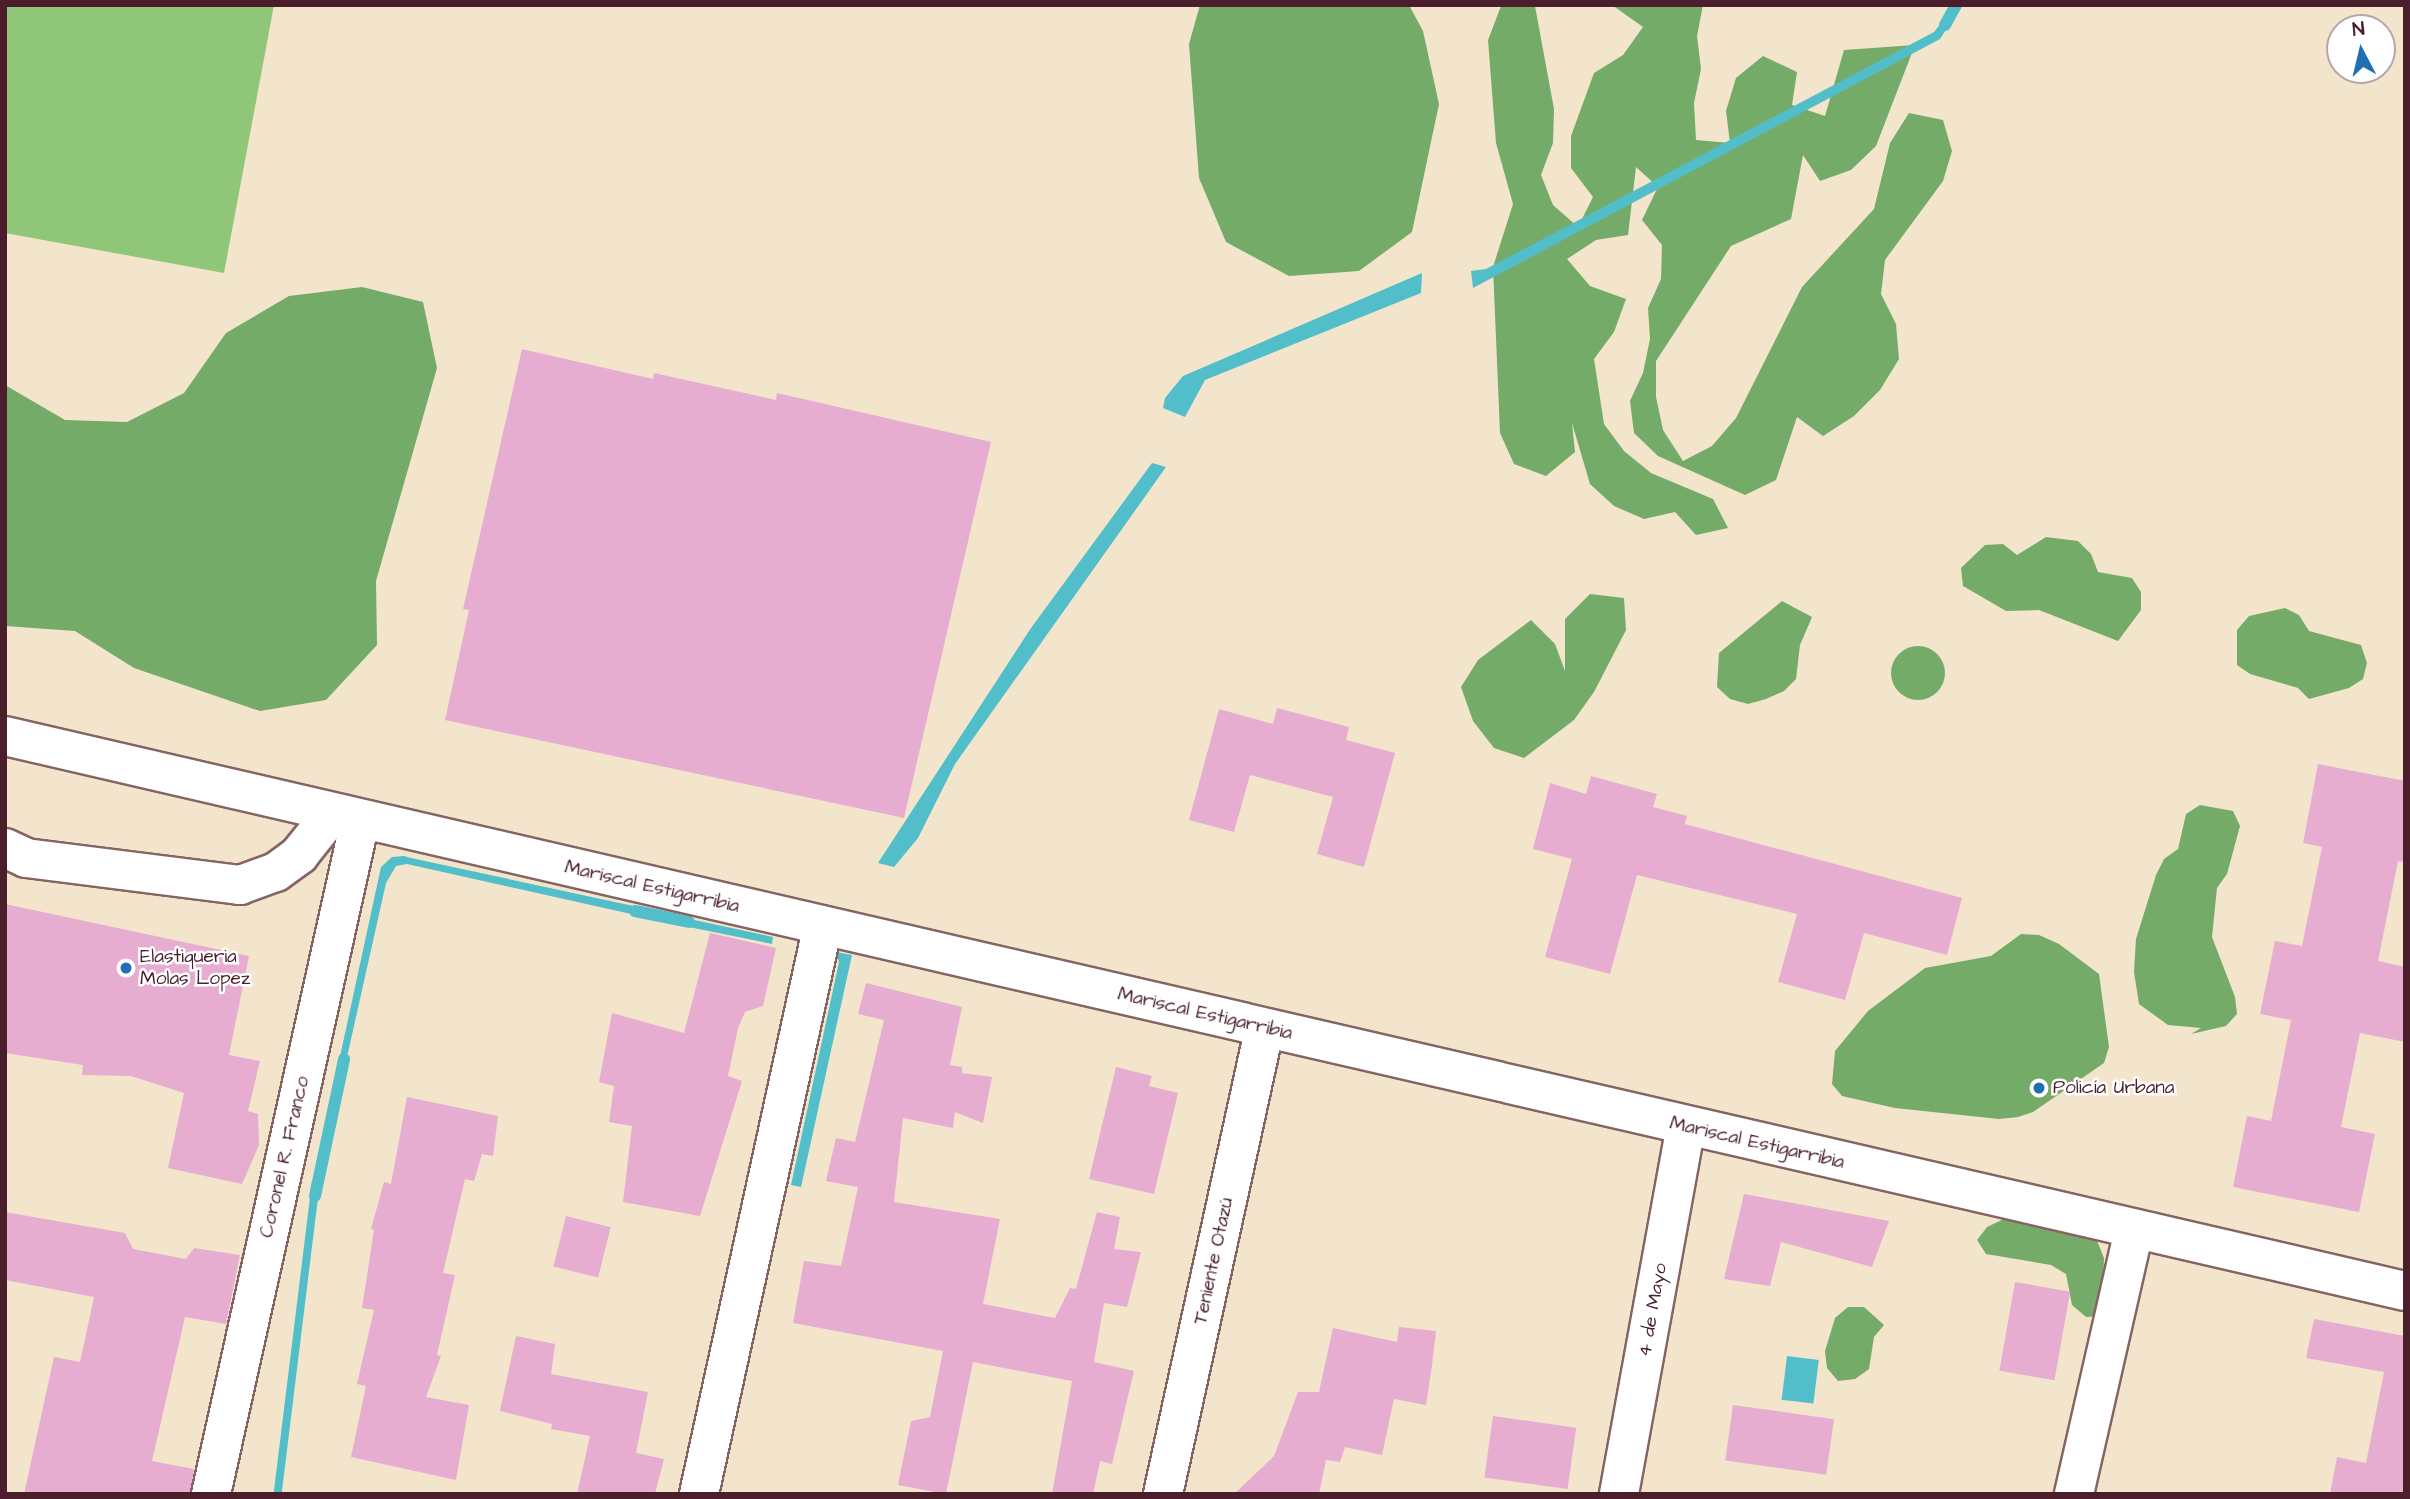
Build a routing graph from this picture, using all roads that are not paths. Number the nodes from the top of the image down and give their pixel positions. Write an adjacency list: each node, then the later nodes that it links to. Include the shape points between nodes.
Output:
1 (5, 736): 2 (street, Mariscal Estigarribia)
2 (346, 818): 3 (street, via 276,872 240,885 26,858); 4 (street, Mariscal Estigarribia); 9 (street, Coronel R. Franco)
3 (5, 848)
4 (823, 925): 5 (street, Mariscal Estigarribia); 10 (street)
5 (1265, 1028): 6 (street, Mariscal Estigarribia); 11 (street, Teniente Otazú)
6 (1686, 1126): 7 (street, Mariscal Estigarribia); 12 (street, 4 de Mayo)
7 (2134, 1229): 8 (street, Mariscal Estigarribia); 13 (street)
8 (2405, 1291)
9 (211, 1494)
10 (699, 1494)
11 (1163, 1494)
12 (1619, 1494)
13 (2074, 1494)

